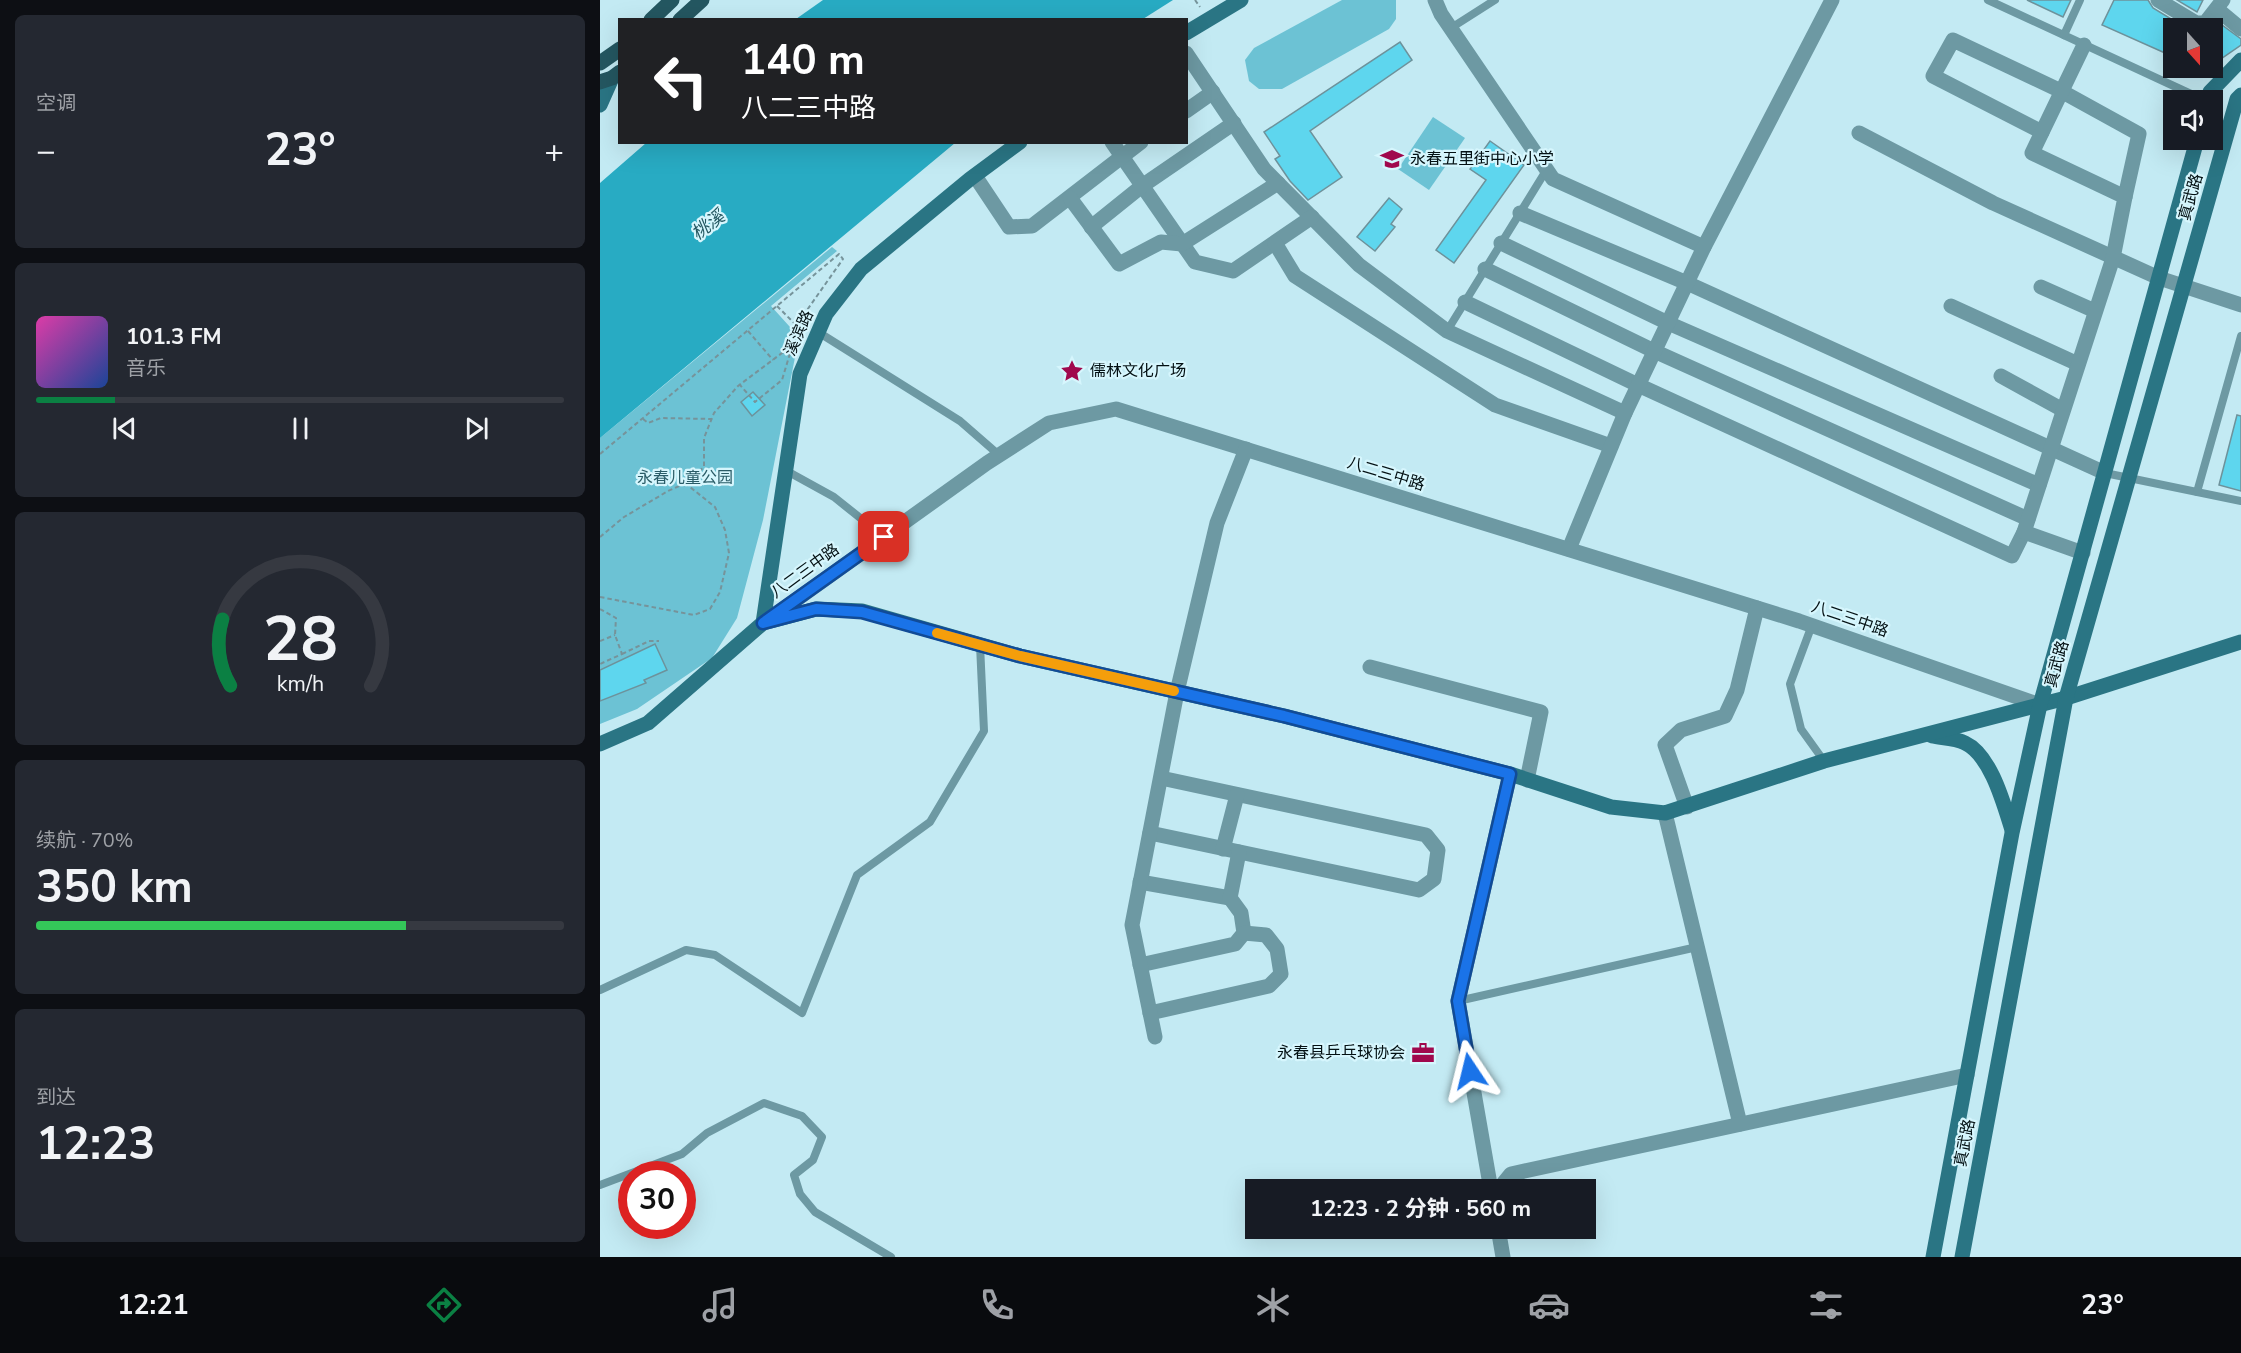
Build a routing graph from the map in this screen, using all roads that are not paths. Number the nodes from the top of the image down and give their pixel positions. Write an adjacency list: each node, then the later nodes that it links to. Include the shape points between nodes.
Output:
1 (672, 0): 11 (main road)
2 (702, 0): 12 (main road)
3 (1241, 0): 15 (main road)
4 (1435, 0): 13 (street)
5 (1495, 0): 13 (lane)
6 (1832, 0): 51 (street)
7 (1988, 0): 16 (lane)
8 (2080, 0): 16 (lane)
9 (2156, 1): 10 (street, via 2196,23 2205,23)
10 (2220, 5): 14 (street)
11 (653, 18)
12 (682, 18)
13 (1451, 28): 39 (street)
14 (2241, 29)
15 (1188, 32)
16 (2064, 35): 17 (lane)
17 (2084, 45): 23 (lane); 25 (street)
18 (618, 50): 21 (main road)
19 (1188, 56): 26 (street)
20 (2241, 60): 24 (main road)
21 (600, 63)
22 (610, 77): 28 (main road)
23 (2184, 90)
24 (2212, 90)
25 (2061, 91): 32 (street); 32 (street, via 1953,40 1933,76); 43 (street, via 2139,134)
26 (1213, 92): 29 (street); 31 (street)
27 (2241, 95): 30 (main road, 真武路)
28 (600, 105)
29 (1188, 110)
30 (2237, 117): 57 (main road, 真武路)
31 (1234, 123): 41 (street, via 1264,169); 42 (street)
32 (2042, 132): 43 (street, via 2032,153)
33 (1859, 133): 52 (street, via 1993,203)
34 (1017, 144): 40 (main road, 溪滨路)
35 (1113, 144): 38 (street)
36 (1139, 144): 38 (street)
37 (2194, 150): 54 (main road, 真武路)
38 (1122, 156): 42 (street); 44 (street)
39 (1547, 169): 45 (lane); 51 (street, via 1553,179)
40 (975, 176): 44 (street, via 1009,227 1032,226); 64 (main road, 溪滨路, via 861,269 826,314)
41 (1278, 183): 46 (street); 50 (street)
42 (1142, 186): 47 (street); 50 (street)
43 (2125, 197): 52 (street)
44 (1070, 198): 47 (street)
45 (1520, 213): 49 (lane); 55 (street)
46 (1312, 217): 48 (street); 63 (street, via 1359,265)
47 (1091, 227): 50 (street, via 1119,264 1161,242)
48 (1275, 243): 50 (street, via 1233,271 1195,262); 73 (street, via 1295,276 1495,405)
49 (1501, 243): 53 (lane); 62 (street)
50 (1182, 244)
51 (1704, 247): 55 (street)
52 (2113, 258): 54 (street); 61 (street)
53 (1485, 269): 58 (lane); 66 (street)
54 (2159, 278): 57 (street); 78 (main road, 真武路)
55 (1687, 283): 62 (street); 74 (street)
56 (2041, 287): 61 (street)
57 (2184, 287): 59 (street); 79 (main road, 真武路)
58 (1465, 302): 63 (lane); 70 (street)
59 (2241, 305)
60 (1951, 306): 67 (street)
61 (2095, 312): 67 (street)
62 (1668, 323): 66 (street); 80 (street)
63 (1448, 331): 72 (street)
64 (818, 332): 76 (lane, via 960,421); 77 (main road, 溪滨路, via 800,374)
65 (2241, 336): 68 (lane)
66 (1654, 351): 70 (street); 83 (street)
67 (2078, 364): 71 (street)
68 (2237, 366): 81 (lane)
69 (2001, 376): 71 (street)
70 (1638, 385): 72 (street); 83 (street, via 2012,556)
71 (2063, 410): 74 (street)
72 (1625, 413): 73 (street)
73 (1611, 446): 85 (street)
74 (2050, 448): 78 (street); 80 (street)
75 (1246, 449): 76 (street, 八二三中路, via 1116,409 1049,423); 85 (street, 八二三中路); 93 (street, via 1217,523)
76 (999, 455): 84 (street, 八二三中路)
77 (784, 470): 84 (lane, via 834,497); 88 (main road, 溪滨路)
78 (2104, 473): 79 (lane); 86 (main road, 真武路)
79 (2128, 479): 81 (lane); 94 (main road, 真武路)
80 (2039, 485): 83 (street)
81 (2197, 492): 82 (lane)
82 (2241, 501)
83 (2026, 526): 86 (street)
84 (884, 537): 88 (street, 八二三中路)
85 (1569, 549): 87 (street, 八二三中路)
86 (2083, 553): 95 (main road, 真武路)
87 (1757, 608): 89 (street, 八二三中路); 103 (street, via 1737,690 1725,716 1681,730 1665,745)
88 (763, 623): 91 (main road, 八二三中路, via 816,609 862,612); 97 (main road, 八二三中路, via 648,723)
89 (1812, 625): 95 (street, 八二三中路); 98 (lane, via 1790,684 1801,729)
90 (2241, 642): 94 (main road, 八二三中路)
91 (980, 645): 93 (main road, 八二三中路); 114 (lane, via 984,731 930,822 857,875 802,1013 715,955 686,950)
92 (1370, 668): 101 (street, via 1541,712)
93 (1178, 692): 99 (main road, 八二三中路); 100 (street)
94 (2066, 698): 95 (main road, 八二三中路); 127 (main road, 真武路)
95 (2040, 705): 96 (main road, 八二三中路); 105 (main road, 真武路)
96 (1929, 736): 98 (main road, 八二三中路); 105 (main road, via 1966,743 1982,759 1998,787)
97 (600, 744)
98 (1824, 760): 103 (main road, 八二三中路)
99 (1510, 774): 101 (main road, 八二三中路); 115 (street)
100 (1161, 778): 102 (street); 106 (street)
101 (1527, 780): 104 (main road, 八二三中路, via 1611,807)
102 (1237, 795): 107 (street); 108 (street, via 1426,835 1438,850 1434,879 1419,890)
103 (1687, 807): 104 (main road, 八二三中路)
104 (1665, 813): 112 (street)
105 (2012, 833): 118 (main road, 真武路)
106 (1150, 834): 107 (street); 109 (street)
107 (1223, 849): 108 (street)
108 (1239, 852): 110 (street)
109 (1140, 882): 110 (street); 113 (street, via 1132,925)
110 (1230, 898): 111 (street, via 1241,913)
111 (1244, 933): 113 (street, via 1235,944); 116 (street, via 1266,935 1277,949 1281,974 1269,986)
112 (1698, 947): 115 (lane); 119 (street)
113 (1140, 966): 116 (street)
114 (600, 990)
115 (1458, 1001): 120 (street)
116 (1150, 1013): 117 (street)
117 (1155, 1037)
118 (1967, 1075): 119 (street); 126 (main road, 真武路)
119 (1740, 1124): 121 (street, via 1510,1173)
120 (1489, 1179)
121 (1506, 1179)
122 (600, 1185): 124 (lane, via 682,1154 707,1133 764,1103 802,1116 822,1137 813,1160 794,1175 800,1194 815,1212)
123 (1500, 1239): 125 (street)
124 (891, 1257)
125 (1503, 1257)
126 (1933, 1257)
127 (1962, 1257)

